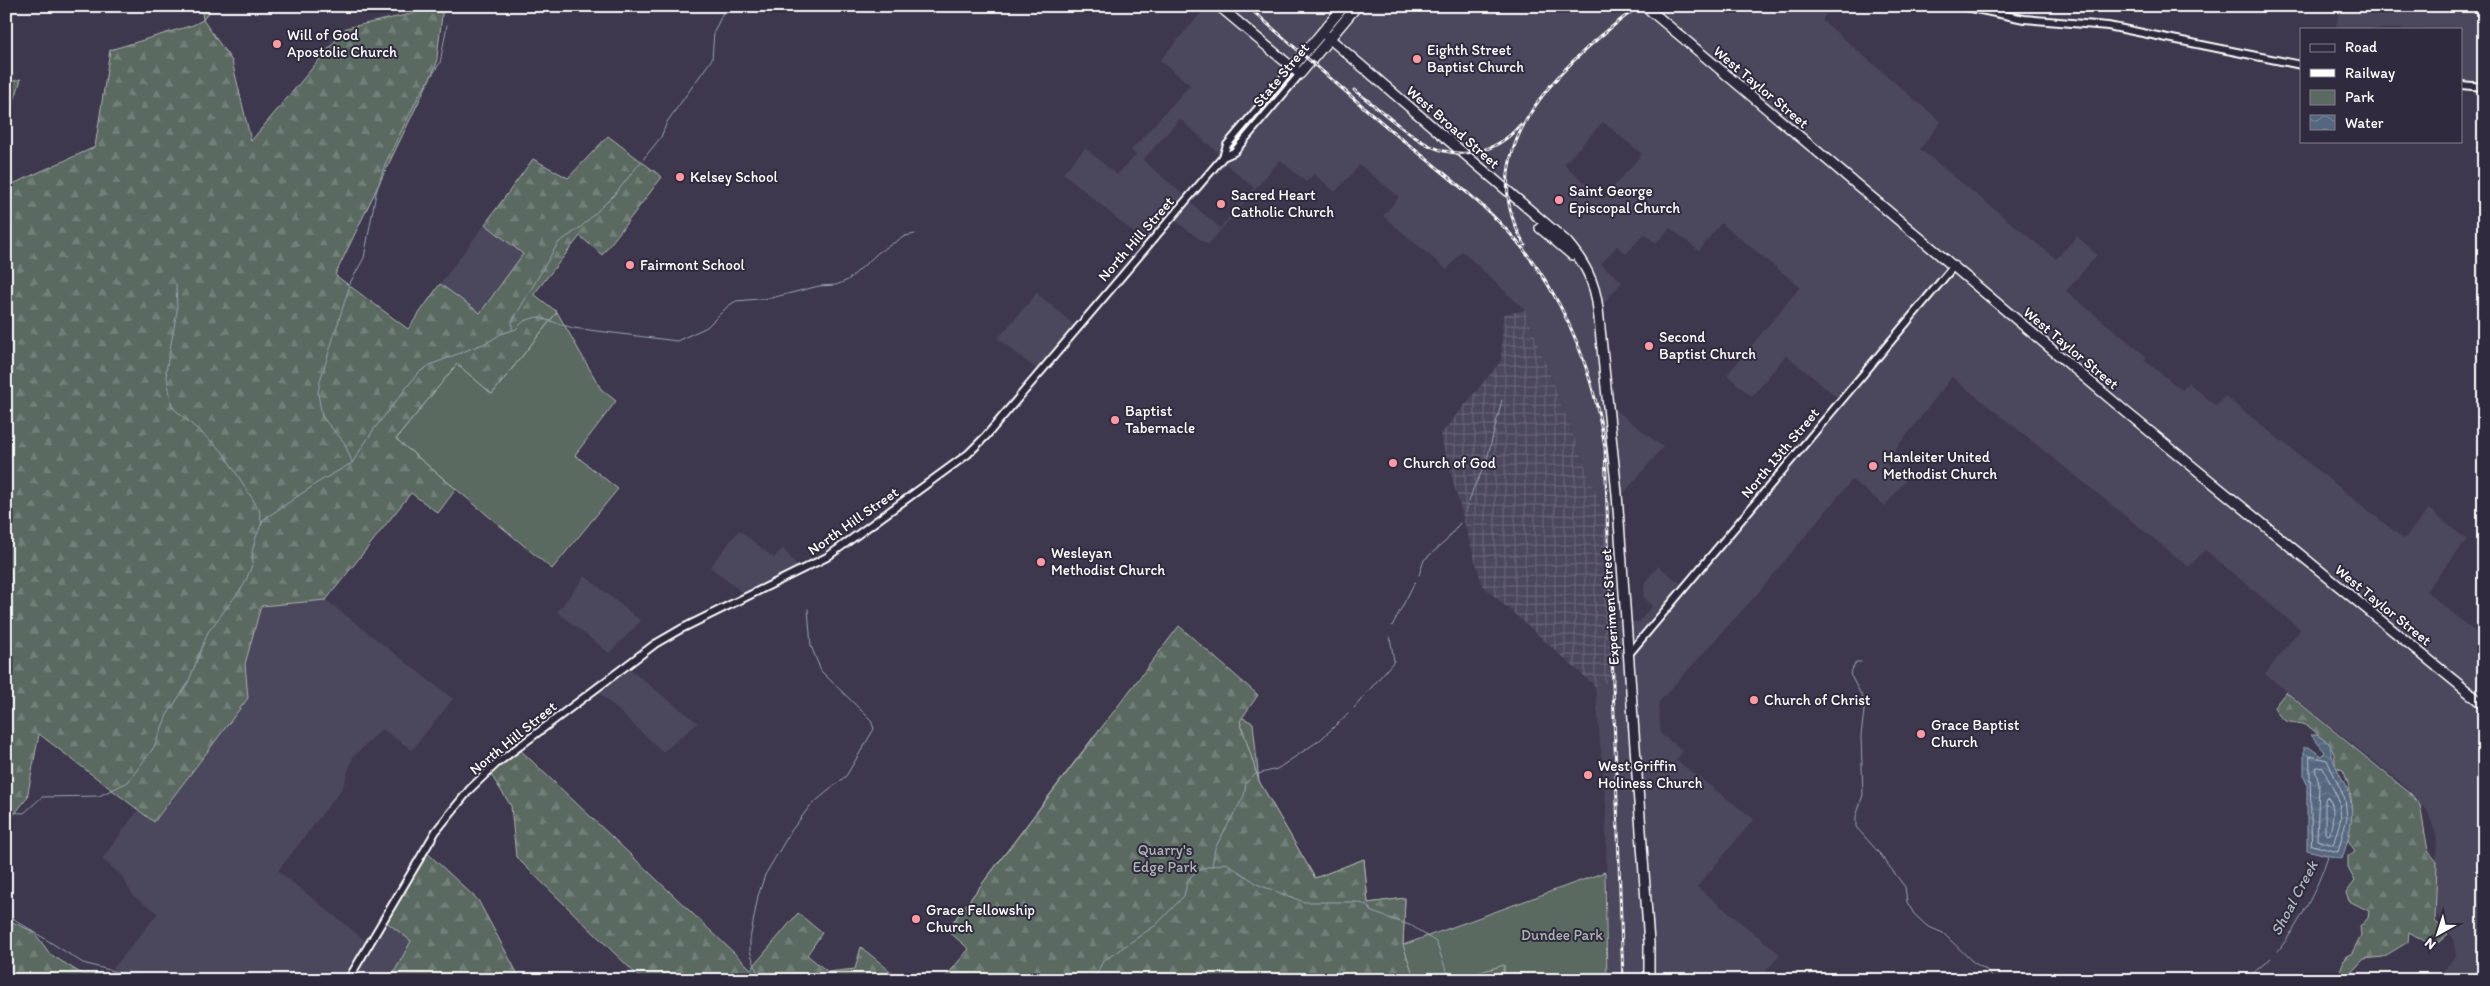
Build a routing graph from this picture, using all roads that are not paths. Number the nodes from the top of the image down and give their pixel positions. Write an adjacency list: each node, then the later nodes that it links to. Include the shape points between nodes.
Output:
1 (1219, 6): 9 (main road)
2 (1344, 6): 6 (main road)
3 (1357, 6): 7 (main road, State Street)
4 (1645, 6): 17 (main road, West Taylor Street)
5 (1962, 6): 8 (street, via 2024,19 2108,26)
6 (1322, 32): 7 (main road, West Broad Street); 9 (main road)
7 (1330, 38): 10 (main road, State Street); 14 (main road, West Broad Street)
8 (2300, 65)
9 (1292, 68): 10 (main road); 13 (street, North Hill Street, via 1226,145)
10 (1300, 74): 13 (street, State Street, via 1234,152)
11 (2462, 85): 12 (street)
12 (2484, 87)
13 (1223, 157): 20 (street, North Hill Street, via 968,454 827,557 655,644 480,779 436,831)
14 (1512, 196): 15 (main road, West Broad Street); 16 (main road, via 1541,229)
15 (1566, 242): 16 (main road, Experiment Street)
16 (1586, 267): 18 (main road, Experiment Street, via 1596,294 1617,494)
17 (1953, 267): 18 (street, North 13th Street); 19 (main road, West Taylor Street)
18 (1627, 656): 21 (main road, Experiment Street, via 1649,943)
19 (2484, 705)
20 (348, 980)
21 (1649, 980)

